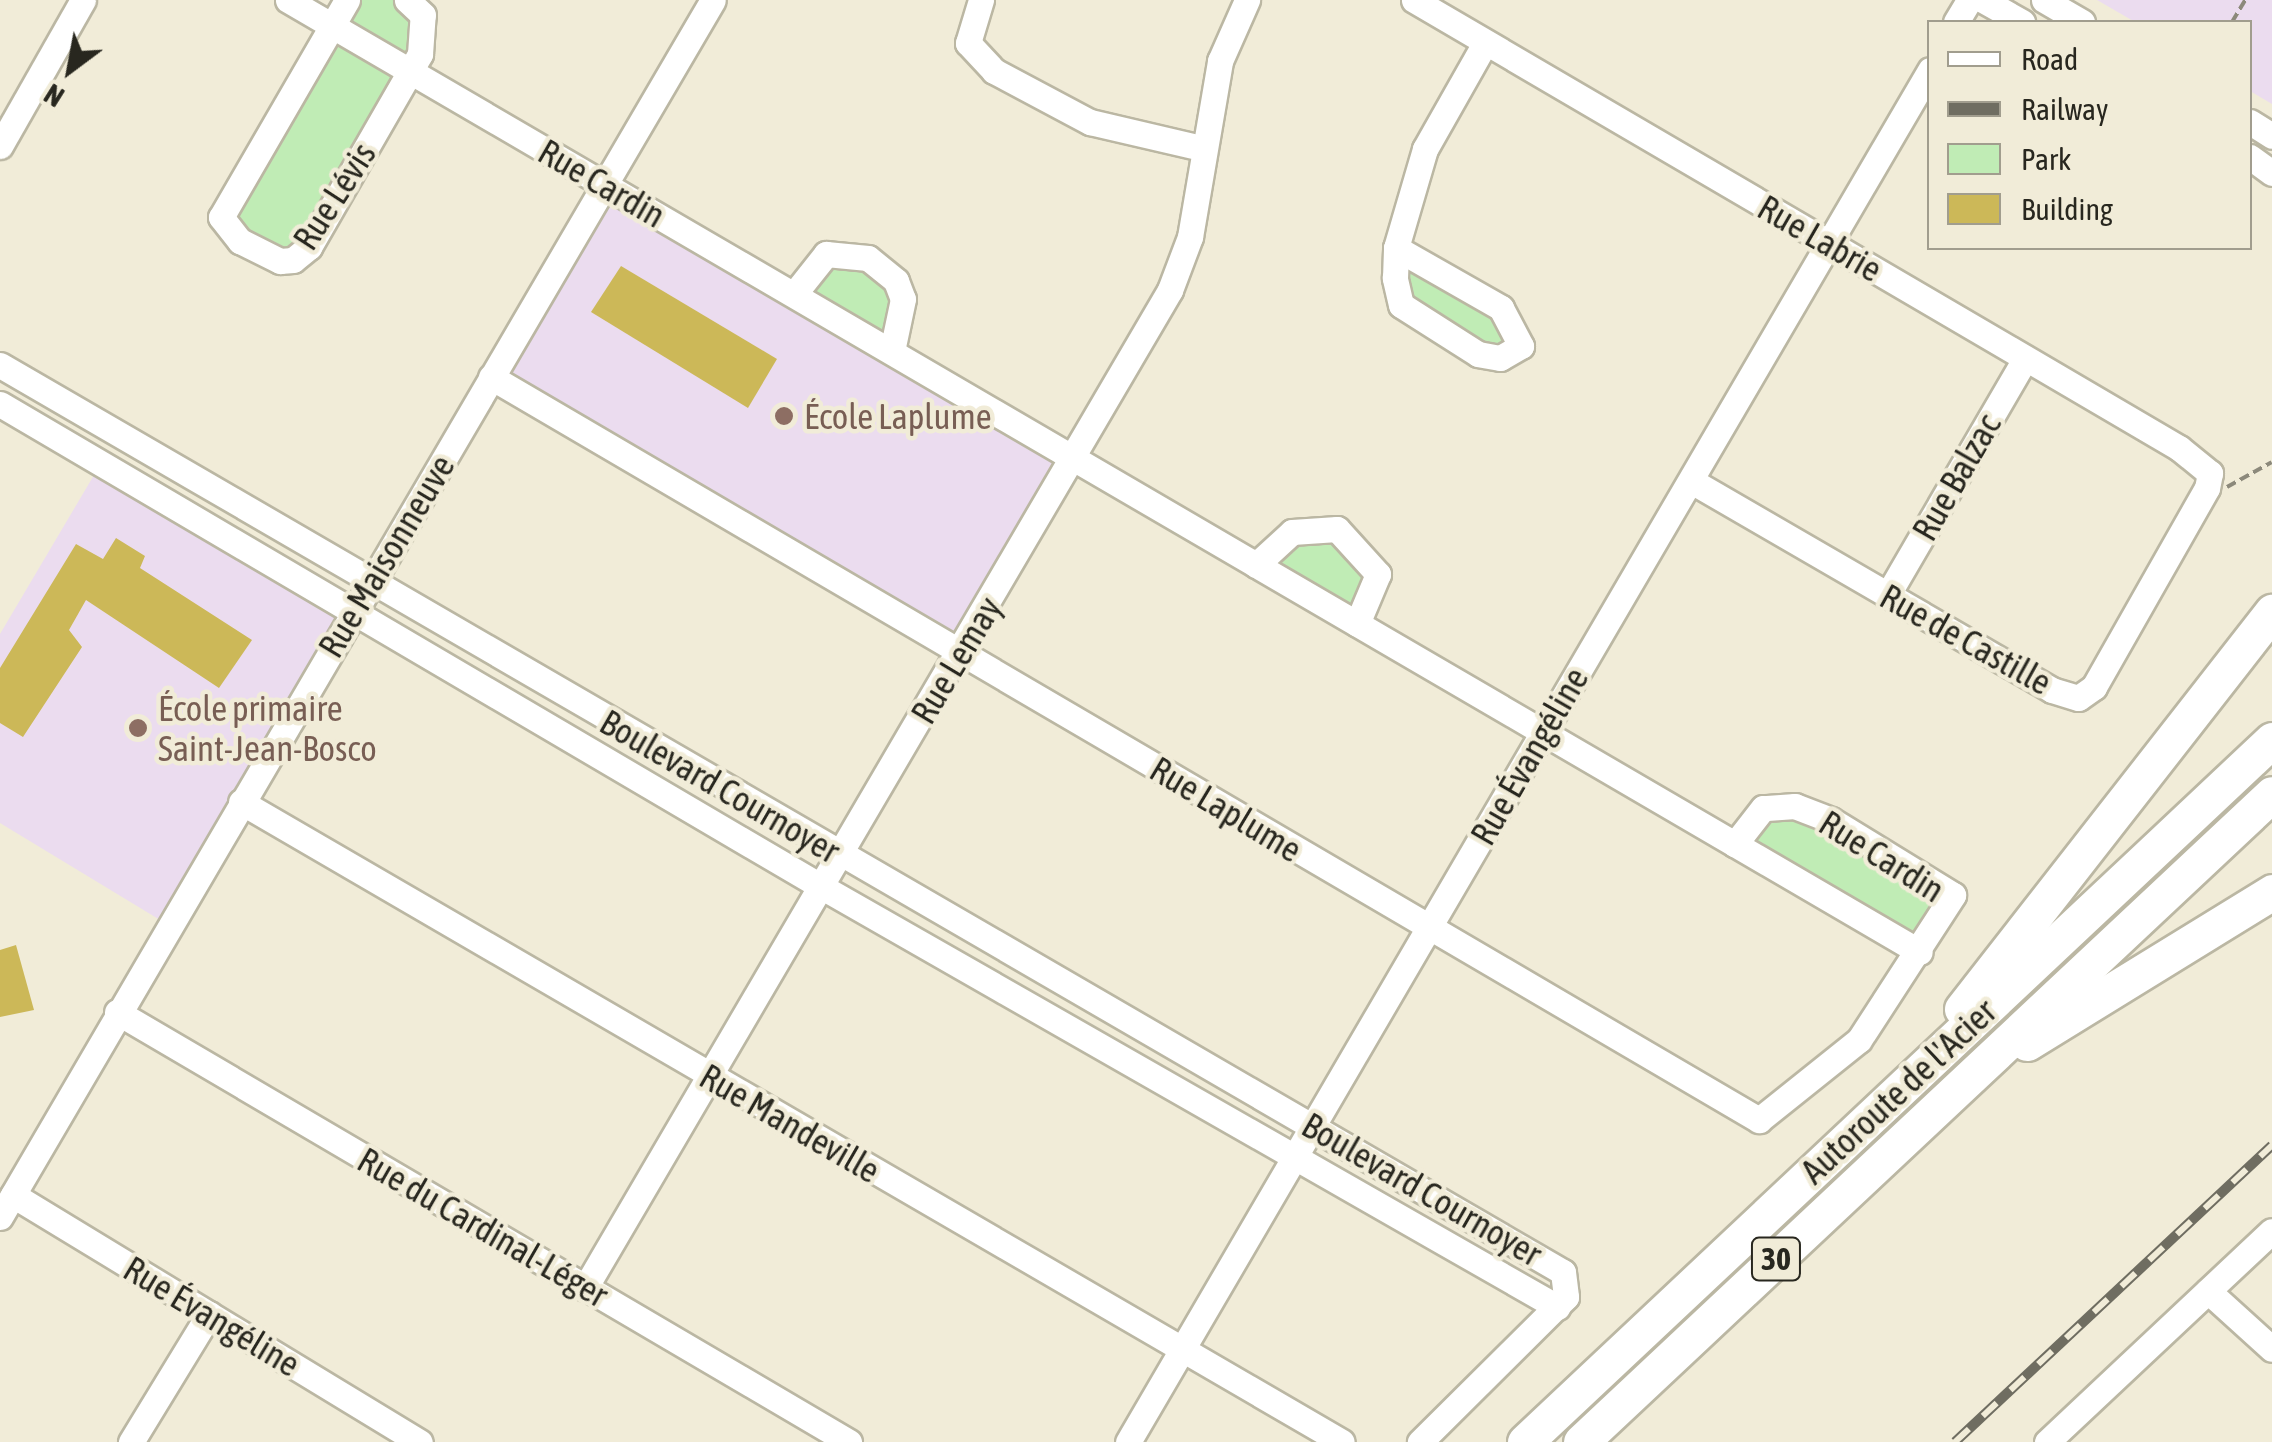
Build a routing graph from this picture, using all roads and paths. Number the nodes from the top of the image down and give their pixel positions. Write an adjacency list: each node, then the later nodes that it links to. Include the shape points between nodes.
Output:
1 (84, 0): 17 (street)
2 (288, 0): 13 (street, Rue Cardin)
3 (346, 0): 13 (street)
4 (407, 0): 15 (street, via 425,27)
5 (714, 0): 19 (street, Rue Maisonneuve)
6 (981, 0): 18 (street, via 968,43 994,71 1103,126)
7 (1247, 0): 18 (street, Rue Lemay, via 1220,61)
8 (1414, 0): 14 (street, Rue Labrie)
9 (1983, 0): 11 (street)
10 (2044, 0): 12 (street)
11 (2018, 20)
12 (2079, 20)
13 (329, 24): 15 (street, Rue Cardin); 15 (street, Rue Lévis, via 221,217 250,248 280,261 303,256)
14 (1485, 43): 20 (street, Rue Labrie); 21 (street, via 1425,149)
15 (411, 71): 19 (street, Rue Cardin)
16 (1927, 75): 20 (street, Rue Évangéline)
17 (0, 146)
18 (1202, 148): 28 (street, Rue Lemay, via 1178,275)
19 (605, 184): 22 (street, Rue Cardin); 26 (street, Rue Maisonneuve)
20 (1831, 243): 24 (street, Rue Labrie); 30 (street, Rue Évangéline)
21 (1396, 248): 21 (street, via 1502,308 1520,346 1490,359 1401,305)
22 (795, 293): 23 (street, Rue Cardin); 23 (street, via 826,254 868,258 896,281 903,299)
23 (892, 351): 28 (street, Rue Cardin)
24 (2026, 359): 31 (street, Rue Labrie, via 2179,448 2210,472); 34 (street, Rue Balzac)
25 (0, 366): 33 (street, Boulevard Cournoyer)
26 (491, 378): 33 (street, Rue Maisonneuve); 38 (street, Rue Laplume)
27 (0, 404): 35 (street, Boulevard Cournoyer)
28 (1076, 456): 32 (street, Rue Cardin); 38 (street, Rue Lemay)
29 (2272, 462): 31 (path, via 2239,485)
30 (1691, 481): 34 (street, Rue de Castille); 39 (street, Rue Évangéline)
31 (2215, 488): 34 (street, Rue de Castille, via 2090,694 2052,690)
32 (1256, 565): 37 (street, Rue Cardin); 37 (street, via 1292,532 1337,528 1378,574)
33 (370, 582): 35 (street, Rue Maisonneuve); 44 (street, Boulevard Cournoyer)
34 (1887, 596)
35 (354, 610): 42 (street, Rue Maisonneuve); 45 (street, Boulevard Cournoyer)
36 (2272, 612): 52 (highway)
37 (1357, 624): 39 (street, Rue Cardin)
38 (959, 654): 44 (street, Rue Lemay); 47 (street, Rue Laplume)
39 (1543, 733): 43 (street, Rue Cardin); 47 (street, Rue Évangéline)
40 (2272, 740): 52 (highway, Autoroute de l'Acier / 30)
41 (2272, 794): 50 (highway, Autoroute de l'Acier / 30)
42 (241, 802): 49 (street, Rue Maisonneuve); 51 (street, Rue Mandeville)
43 (1735, 844): 48 (street, Rue Cardin); 48 (street, Rue Cardin, via 1756,814 1775,805 1831,820 1953,895)
44 (840, 856): 45 (street, Rue Lemay); 53 (street, Boulevard Cournoyer)
45 (822, 887): 51 (street, Rue Lemay); 54 (street, Boulevard Cournoyer)
46 (2272, 892): 50 (highway)
47 (1429, 928): 48 (street, Rue Laplume, via 1759,1120 1859,1040); 53 (street, Rue Évangéline)
48 (1920, 952)
49 (117, 1012): 55 (street, Rue Maisonneuve); 58 (street, Rue du Cardinal-Léger)
50 (1970, 1076): 71 (highway, Autoroute de l'Acier / 30)
51 (710, 1077): 58 (street, Rue Lemay); 62 (street, Rue Mandeville)
52 (1912, 1078): 70 (highway, Autoroute de l'Acier / 30)
53 (1313, 1126): 54 (street, Rue Évangéline); 60 (street, Boulevard Cournoyer, via 1550,1262 1569,1284)
54 (1294, 1158): 60 (street, Boulevard Cournoyer); 62 (street, Rue Évangéline)
55 (13, 1195): 56 (street, Rue Maisonneuve); 61 (street, Rue Évangéline)
56 (0, 1218)
57 (2272, 1231): 59 (street)
58 (585, 1288): 66 (street, Rue du Cardinal-Léger)
59 (2208, 1291): 63 (street); 72 (street)
60 (1557, 1306): 69 (street)
61 (209, 1314): 64 (street, Rue Évangéline); 65 (street)
62 (1182, 1349): 67 (street, Rue Évangéline); 68 (street, Rue Mandeville)
63 (2272, 1349)
64 (413, 1440)
65 (130, 1442)
66 (849, 1442)
67 (1128, 1442)
68 (1342, 1442)
69 (1420, 1442)
70 (1524, 1442)
71 (1581, 1442)
72 (2047, 1442)

